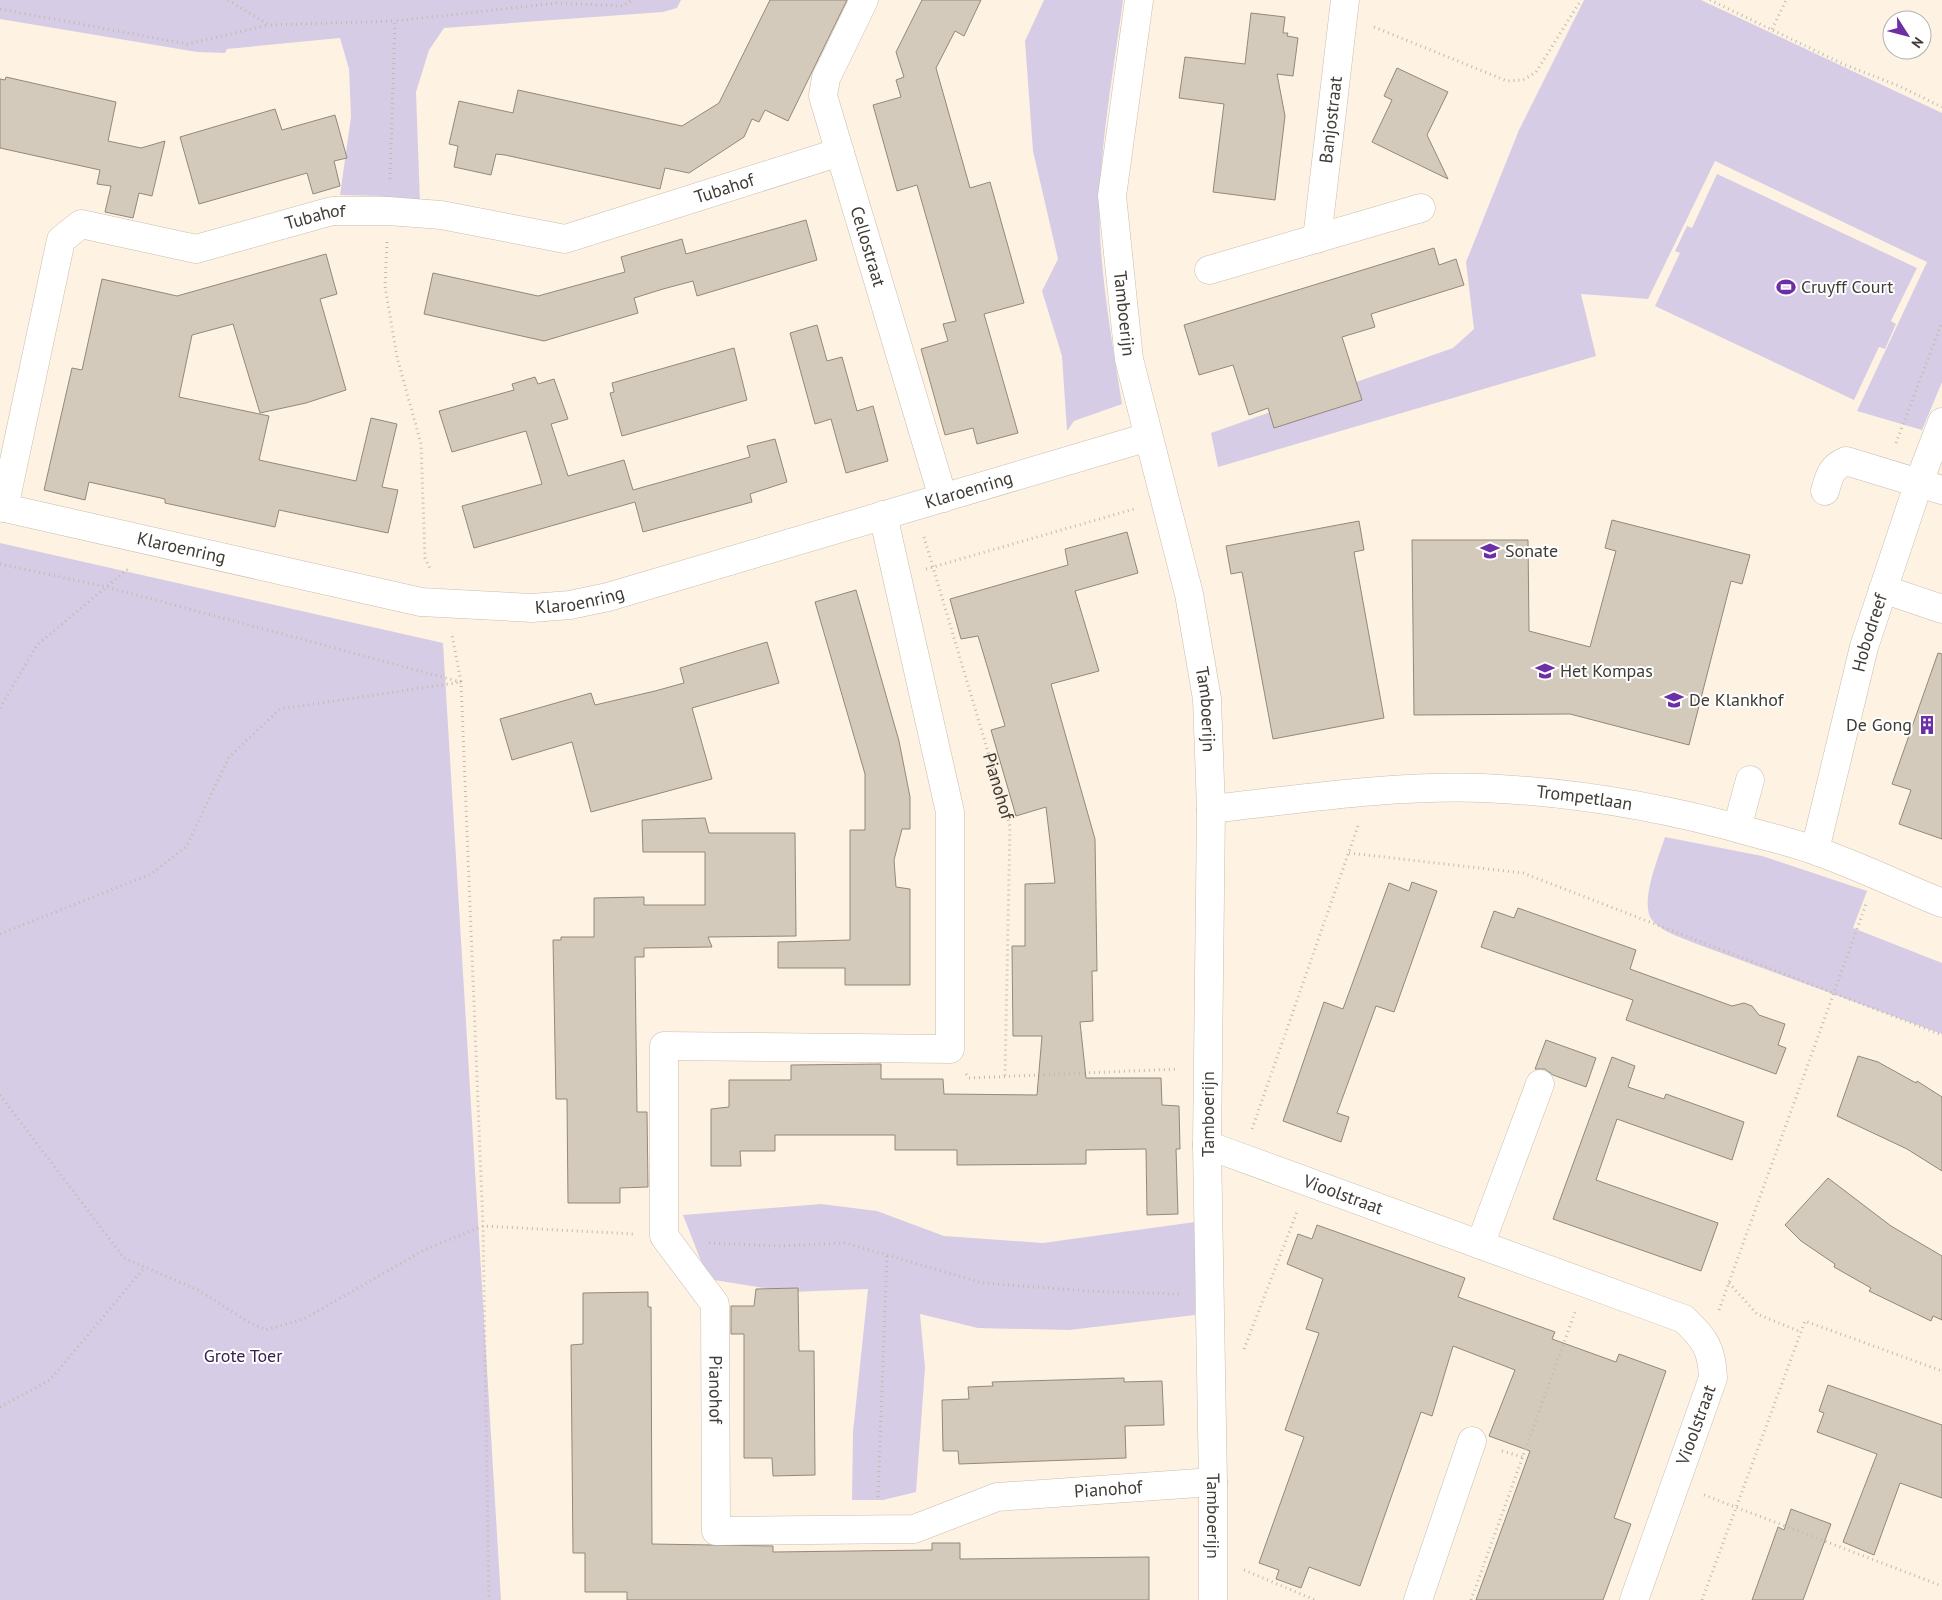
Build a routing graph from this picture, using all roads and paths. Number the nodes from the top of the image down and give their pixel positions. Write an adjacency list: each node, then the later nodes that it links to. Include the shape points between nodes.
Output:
1 (228, 0): 10 (path)
2 (864, 0): 13 (street, Cellostraat, via 826,78 824,96)
3 (1139, 0): 19 (street, Tamboerijn, via 1112,196 1129,359)
4 (1581, 0): 8 (path, via 1536,72 1523,80 1507,81 1376,28)
5 (1710, 0): 11 (path)
6 (1786, 0): 11 (path)
7 (0, 9): 10 (path, via 187,44)
8 (1344, 11): 15 (street, Banjostraat)
9 (394, 21): 10 (path)
10 (269, 25)
11 (1772, 29): 12 (path)
12 (1942, 107)
13 (840, 152): 23 (street, Cellostraat); 26 (street, Tubahof, via 565,239 441,215 388,211 332,211 196,249 81,224 61,240)
14 (1421, 208): 15 (street)
15 (1317, 239): 16 (street)
16 (1209, 270)
17 (1942, 322): 20 (path)
18 (1942, 422): 21 (street, Hobodreef)
19 (1148, 437): 23 (street, Klaroenring); 24 (street, Tamboerijn)
20 (1887, 472): 21 (street); 22 (street, via 1846,461 1836,465 1829,475)
21 (1930, 486): 33 (street, Hobodreef)
22 (1825, 492)
23 (943, 498): 25 (street, Klaroenring)
24 (1165, 500): 30 (path); 40 (street, Tamboerijn, via 1189,594 1207,699)
25 (915, 506): 27 (street, Klaroenring); 30 (path, Pianohof)
26 (2, 508): 28 (street, Klaroenring)
27 (883, 515): 31 (street); 34 (street, Klaroenring, via 589,601 532,608)
28 (158, 543): 32 (path); 34 (street, Klaroenring)
29 (0, 564): 32 (path)
30 (933, 567): 31 (path); 51 (path, Pianohof, via 1010,826)
31 (897, 578): 49 (street, via 950,812)
32 (108, 587): 36 (path); 37 (path, via 37,645)
33 (1884, 589): 35 (street); 42 (street, Hobodreef, via 1864,647)
34 (446, 605): 36 (path)
35 (1942, 609)
36 (461, 682): 46 (path, via 280,708 229,757 186,846 151,874); 57 (path)
37 (0, 708)
38 (1750, 780): 41 (street)
39 (1370, 792): 40 (street, Trompetlaan); 41 (street, Trompetlaan, via 1482,788 1553,793 1623,802); 43 (path, Tamboerijn)
40 (1211, 809): 50 (street, Tamboerijn)
41 (1737, 828): 42 (street, Trompetlaan)
42 (1815, 850): 44 (street, Trompetlaan)
43 (1349, 853): 47 (path, via 1523,873); 55 (path, Tamboerijn)
44 (1876, 876): 45 (street, Trompetlaan); 47 (path)
45 (1942, 903)
46 (0, 934)
47 (1833, 993): 48 (path); 62 (path)
48 (1942, 1035)
49 (950, 1049): 51 (path, via 969,1078); 58 (street, via 664,1046)
50 (1208, 1068): 51 (path); 54 (street, Tamboerijn)
51 (1006, 1076)
52 (1540, 1084): 59 (street)
53 (0, 1095): 61 (path, via 124,1258)
54 (1207, 1145): 55 (street, Vioolstraat); 64 (street, Tamboerijn)
55 (1242, 1158): 56 (street, Vioolstraat)
56 (1309, 1182): 59 (street, Vioolstraat); 67 (path)
57 (483, 1226): 58 (path); 61 (path, via 424,1250 304,1319 266,1330 198,1290); 77 (path)
58 (664, 1236): 60 (path, via 715,1244 846,1243); 74 (street, Pianohof, via 715,1304 716,1530)
59 (1480, 1245): 63 (street, Vioolstraat)
60 (887, 1255): 64 (path, via 983,1283); 74 (path)
61 (146, 1267): 69 (path, via 50,1380)
62 (1729, 1283): 65 (path, via 1757,1314); 66 (path)
63 (1586, 1284): 66 (street, Vioolstraat, via 1684,1319); 81 (path)
64 (1210, 1295): 71 (street, Tamboerijn)
65 (1801, 1332): 68 (path, via 1805,1322); 73 (path)
66 (1707, 1344): 72 (street, Vioolstraat, via 1713,1378)
67 (1241, 1357)
68 (1942, 1371)
69 (0, 1406)
70 (1472, 1441): 80 (street)
71 (1213, 1482): 74 (street, Pianohof, via 997,1497 914,1529); 75 (street, Tamboerijn)
72 (1675, 1485): 73 (path); 82 (street, Vioolstraat)
73 (1737, 1506): 76 (path); 83 (path)
74 (877, 1529)
75 (1213, 1557): 78 (street, Tamboerijn); 79 (path)
76 (1942, 1586)
77 (489, 1600)
78 (1213, 1600)
79 (1315, 1600)
80 (1418, 1600)
81 (1471, 1600)
82 (1634, 1600)
83 (1702, 1600)

